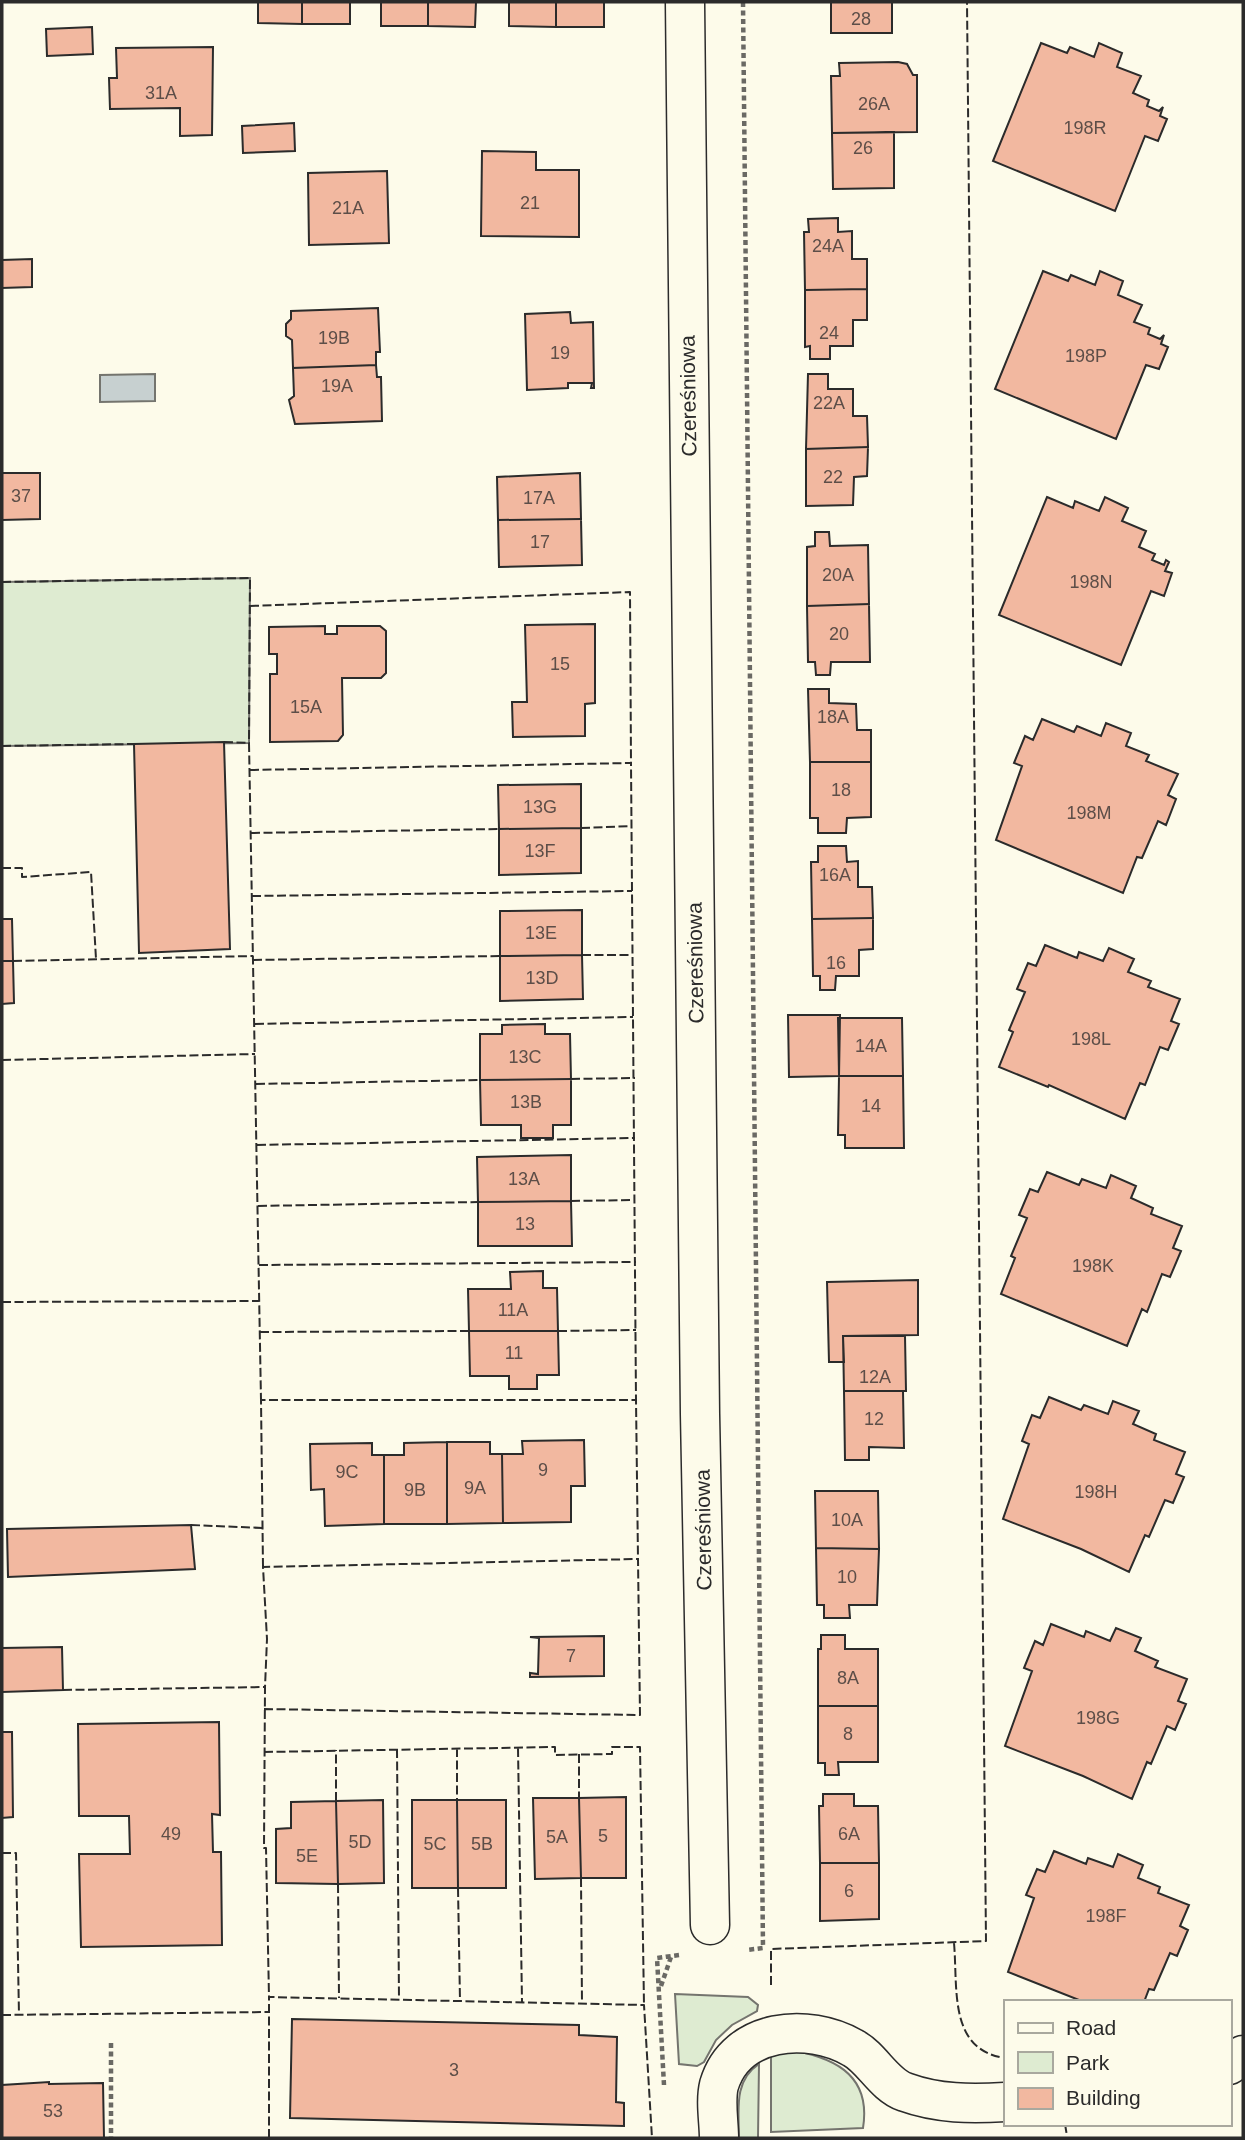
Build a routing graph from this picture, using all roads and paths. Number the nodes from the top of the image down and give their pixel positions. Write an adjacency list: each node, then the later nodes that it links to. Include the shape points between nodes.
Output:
1 (685, 2): 3 (street, Czereśniowa, via 700,1414)
2 (743, 2): 3 (path, via 763,1948)
3 (724, 1938)
4 (684, 1955): 6 (path, via 657,1958)
5 (111, 2043): 8 (path)
6 (664, 2085)
7 (1004, 2102): 9 (street, via 937,2101 902,2091 855,2048 816,2032 786,2032 756,2042 727,2066 718,2088)
8 (111, 2138)
9 (719, 2138)

